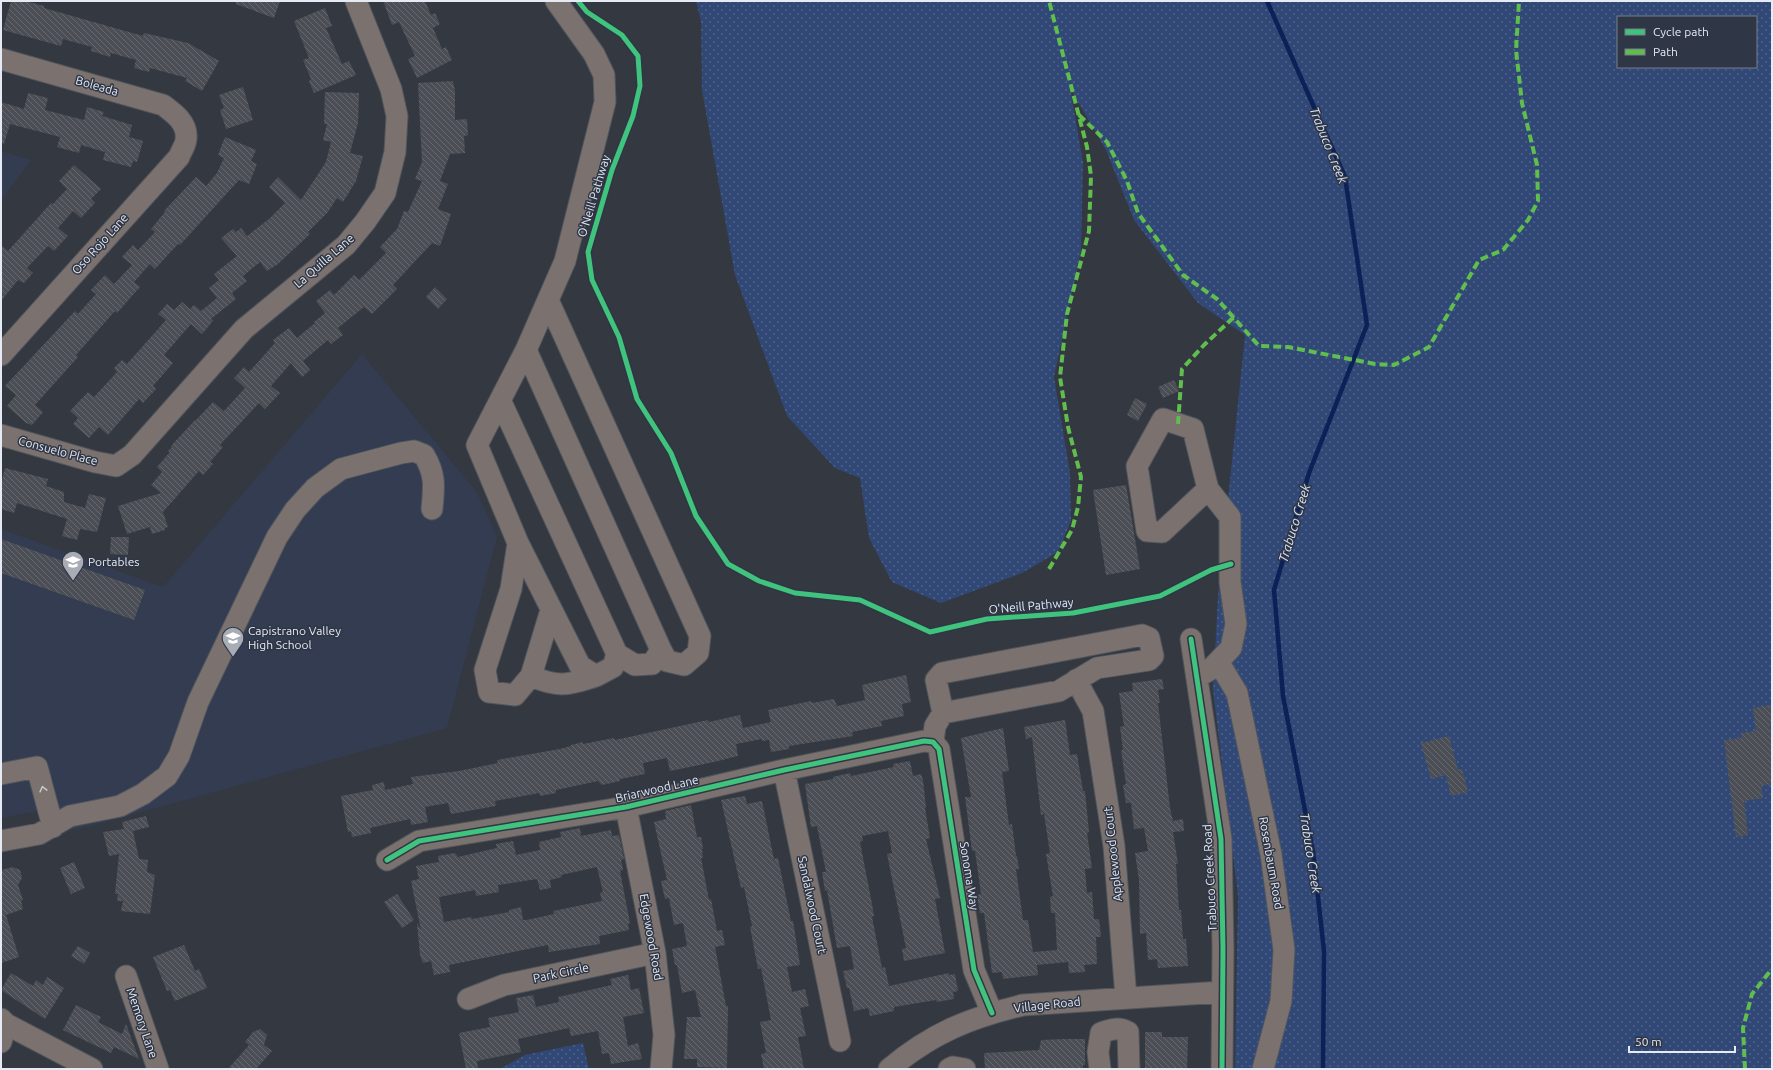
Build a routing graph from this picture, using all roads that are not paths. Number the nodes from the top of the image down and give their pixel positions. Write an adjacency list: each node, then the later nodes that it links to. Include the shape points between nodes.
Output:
1 (356, 1): 10 (street, La Quilla Lane, via 391,89 397,116 395,152 385,193 346,245 244,329 132,455)
2 (556, 1): 5 (street, via 594,54 604,75 606,102 565,261)
3 (1, 59): 4 (street, Boleada, via 163,104)
4 (185, 127): 7 (street, Oso Rojo Lane, via 186,140 179,156)
5 (548, 300): 6 (street); 16 (street, via 700,636 698,653 684,665 667,661)
6 (526, 350): 8 (street); 16 (street)
7 (1, 355)
8 (501, 402): 13 (street, via 477,445); 17 (street)
9 (1, 435): 10 (street, Consuelo Place)
10 (116, 466)
11 (1208, 489): 11 (street, via 1162,532 1147,531 1137,466 1163,419 1192,429); 18 (street, via 1230,517 1230,582 1236,624 1231,648)
12 (432, 509): 28 (street, via 432,467 424,455 414,451 341,469 315,488 295,510 277,537 198,702 179,756 168,776 143,794 120,806 70,816)
13 (518, 543): 14 (street); 19 (street, via 511,589 485,670 489,692 515,695)
14 (551, 610): 19 (street); 20 (street, via 580,666)
15 (1191, 639): 21 (street, Trabuco Creek Road)
16 (660, 650): 17 (street, via 652,664 635,665)
17 (617, 654): 20 (street, via 613,667)
18 (1219, 663): 21 (street); 48 (street, Rosenbaum Road, via 1237,693 1271,854 1284,950 1281,1001)
19 (531, 676): 20 (street, via 548,684 571,685)
20 (596, 676)
21 (1198, 677): 33 (street, Trabuco Creek Road, via 1221,839)
22 (1076, 680): 23 (street, via 1059,691); 23 (street, via 1097,668 1149,660 1152,656 1149,638 1142,635 942,673 936,680); 34 (street, Applewood Court, via 1093,711 1114,846)
23 (943, 713): 24 (street, via 935,726)
24 (933, 742): 25 (street, Briarwood Lane, via 924,741); 36 (street, Sonoma Way, via 939,749 974,970)
25 (784, 770): 27 (street, Briarwood Lane); 38 (street, Sandalwood Court)
26 (1, 774): 28 (street, one-way to 26, via 37,767)
27 (626, 807): 30 (street, Briarwood Lane, via 419,841); 31 (street, Edgewood Road)
28 (46, 830): 29 (street)
29 (1, 841)
30 (388, 860)
31 (655, 953): 35 (street, Park Circle, via 504,985); 41 (street, Edgewood Road, via 664,1035)
32 (126, 976): 40 (street, Memory Lane)
33 (1222, 992): 34 (street, Village Road); 47 (street, Trabuco Creek Road)
34 (1126, 998): 36 (street, Village Road, via 1023,1005)
35 (468, 999)
36 (992, 1012): 42 (street, Village Road, via 949,1028)
37 (3, 1028): 39 (street)
38 (840, 1040)
39 (92, 1069)
40 (158, 1069)
41 (661, 1069)
42 (889, 1069)
43 (949, 1069): 44 (street)
44 (965, 1069)
45 (1100, 1069): 46 (street, via 1098,1052 1101,1033 1122,1029 1128,1032)
46 (1129, 1069)
47 (1222, 1069)
48 (1264, 1069)

